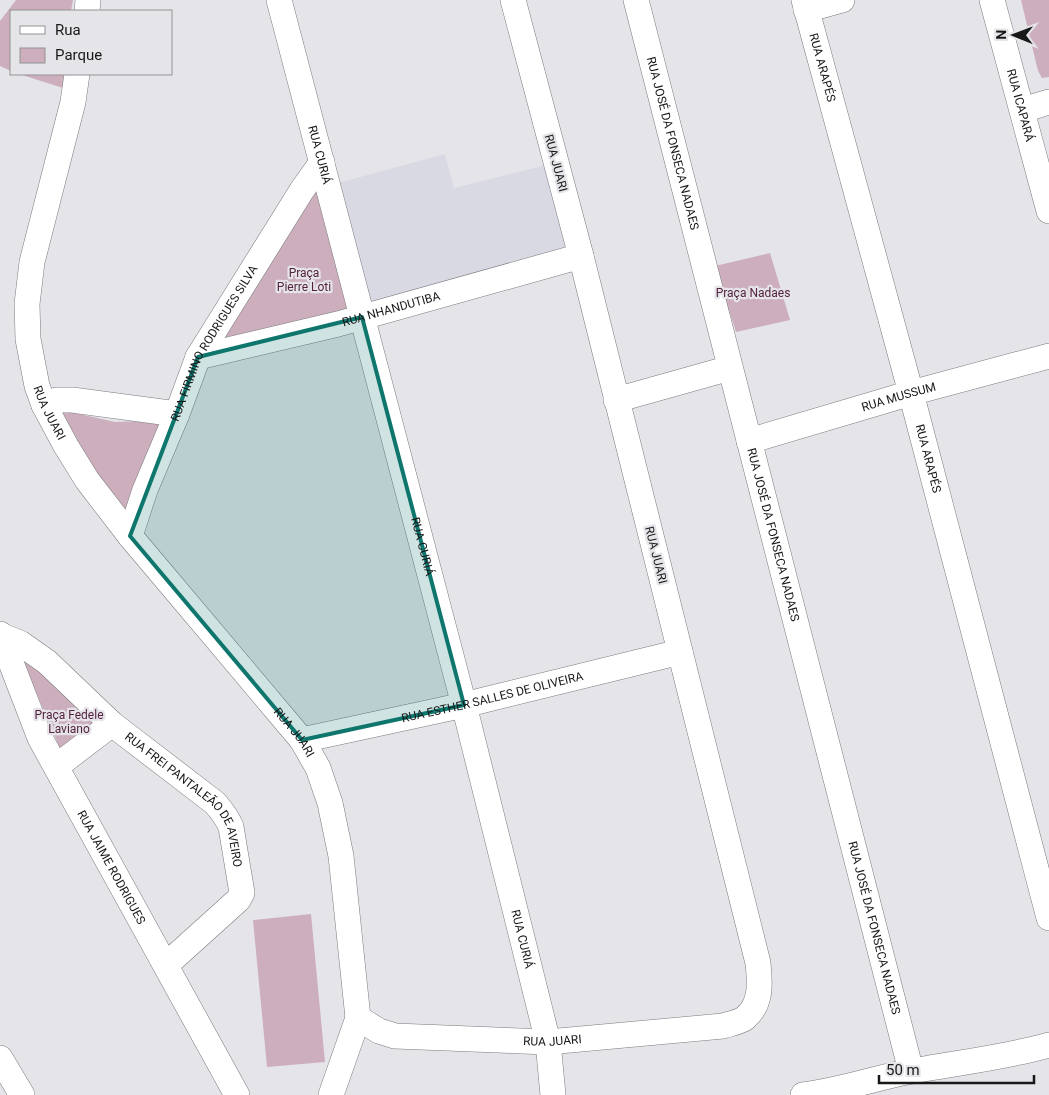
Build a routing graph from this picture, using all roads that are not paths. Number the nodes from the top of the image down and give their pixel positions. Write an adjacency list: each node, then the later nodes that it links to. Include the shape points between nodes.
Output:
1 (279, 0): 10 (street, RUA CURIÁ)
2 (513, 0): 12 (street, RUA JUARI)
3 (636, 0): 16 (street, RUA JOSÉ DA FONSECA NADAES)
4 (842, 0): 6 (street)
5 (992, 0): 9 (street, RUA ICAPARÁ)
6 (805, 5): 17 (street, RUA ARAPÉS)
7 (77, 75): 19 (street, RUA JUARI, via 73,102 32,262 27,304 31,357)
8 (1049, 102): 9 (street)
9 (1023, 110): 11 (street, RUA ICAPARÁ)
10 (322, 162): 13 (street, RUA CURIÁ); 15 (street, RUA FIRMINO RODRIGUES SILVA)
11 (1049, 211)
12 (581, 256): 13 (street, RUA NHANDUTIBA); 18 (street, RUA JUARI)
13 (362, 317): 15 (street, RUA NHANDUTIBA); 25 (street, RUA CURIÁ)
14 (1049, 356): 17 (street, RUA MUSSUM)
15 (198, 357): 20 (street, RUA FIRMINO RODRIGUES SILVA)
16 (730, 368): 18 (street); 21 (street, RUA JOSÉ DA FONSECA NADAES)
17 (911, 393): 21 (street, RUA MUSSUM); 29 (street, RUA ARAPÉS)
18 (616, 400): 24 (street, RUA JUARI)
19 (44, 405): 20 (street, via 57,400 72,400); 22 (street, RUA JUARI, via 87,480)
20 (176, 414): 22 (street, RUA FIRMINO RODRIGUES SILVA)
21 (749, 441): 35 (street, RUA JOSÉ DA FONSECA NADAES)
22 (130, 536): 27 (street, RUA JUARI)
23 (1, 635): 26 (street, RUA FREI PANTALEÃO DE AVEIRO, via 20,643 47,662); 28 (street, RUA JAIME RODRIGUES, via 40,738)
24 (680, 652): 25 (street, RUA ESTHER SALLES DE OLIVEIRA); 32 (street, RUA JUARI, via 758,963 761,984 757,1002 745,1018 723,1026)
25 (464, 705): 27 (street, RUA ESTHER SALLES DE OLIVEIRA); 32 (street, RUA CURIÁ)
26 (112, 724): 28 (street); 30 (street, RUA FREI PANTALEÃO DE AVEIRO, via 215,804 224,812 231,827 242,893)
27 (302, 740): 31 (street, RUA JUARI, via 318,768 330,803 341,856)
28 (57, 766): 30 (street, RUA JAIME RODRIGUES)
29 (1049, 918)
30 (166, 965): 37 (street, RUA JAIME RODRIGUES)
31 (358, 1018): 32 (street, RUA JUARI, via 379,1031 395,1036); 38 (street)
32 (548, 1042): 39 (street, RUA CURIÁ)
33 (1049, 1045): 35 (street)
34 (0, 1058): 36 (street)
35 (911, 1071): 40 (street, via 830,1092)
36 (22, 1095)
37 (237, 1095)
38 (330, 1095)
39 (553, 1095)
40 (803, 1095)

